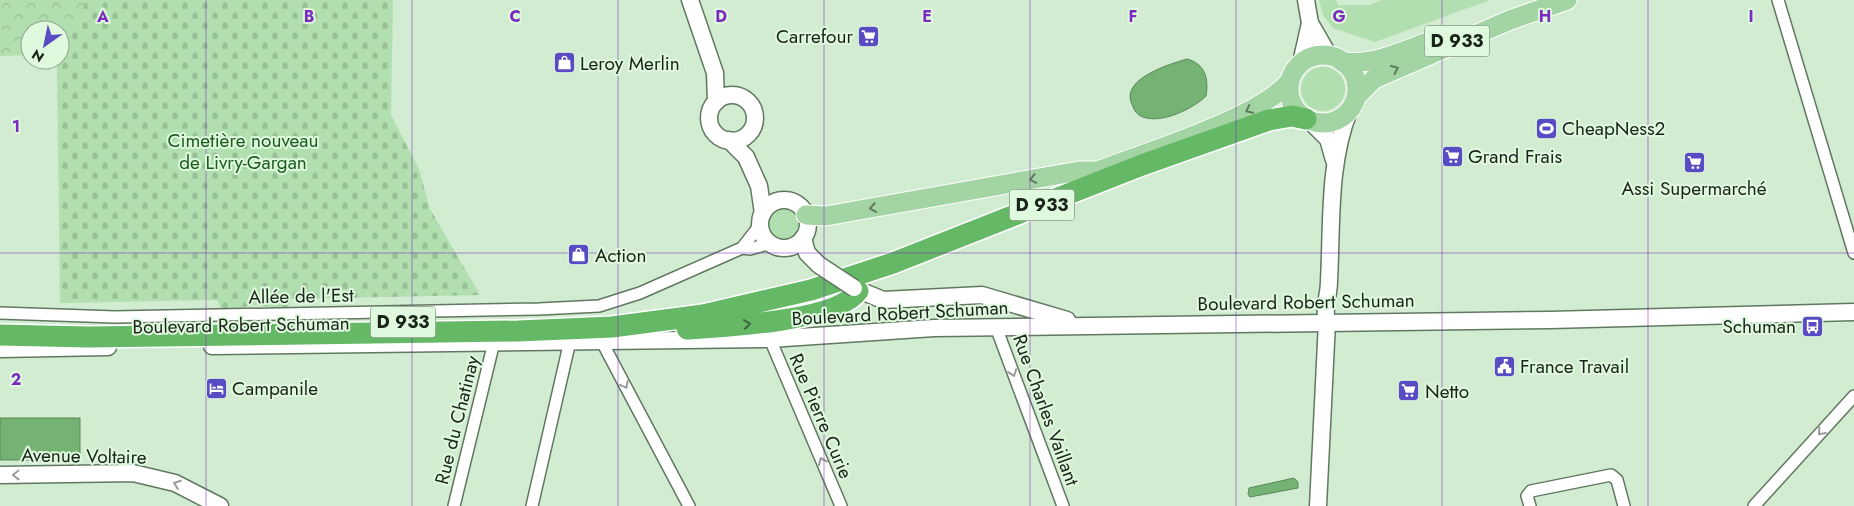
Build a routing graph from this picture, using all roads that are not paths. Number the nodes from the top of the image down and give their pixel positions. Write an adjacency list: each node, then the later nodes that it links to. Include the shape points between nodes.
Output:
1 (690, 0): 9 (street)
2 (1306, 0): 6 (street)
3 (1534, 0): 7 (main road, D 933, via 1372,60 1354,63)
4 (1567, 0): 13 (main road, D 933, one-way to 4, via 1374,78 1510,20)
5 (1778, 0): 27 (street)
6 (1310, 23): 7 (street); 8 (street)
7 (1336, 59): 8 (main road, via 1310,58); 13 (main road, via 1354,77)
8 (1301, 63): 10 (main road)
9 (715, 73): 11 (street); 12 (street)
10 (1289, 82): 14 (main road, via 1292,104); 19 (main road, D 933, one-way to 19, via 1266,102 1217,125)
11 (734, 95): 12 (street); 15 (street, via 749,102 754,112 754,123)
12 (716, 102): 16 (street, via 710,114 711,126 720,137)
13 (1352, 104): 14 (main road, via 1331,123); 18 (street)
14 (1308, 120): 18 (street, via 1328,140); 42 (highway, D 933, via 1292,116 1269,120 1222,136 893,263 811,290)
15 (748, 135): 16 (street); 17 (street)
16 (729, 140): 17 (street)
17 (746, 157): 20 (street)
18 (1334, 160): 37 (street, via 1329,286 1335,299 1334,311)
19 (1098, 171): 22 (main road, one-way to 22, via 1079,171 826,216); 39 (highway, D 933, via 882,257 802,282 700,305 611,316 507,321 89,327)
20 (759, 186): 21 (street); 23 (street)
21 (779, 200): 22 (street, via 796,203); 23 (street, via 769,205)
22 (806, 215): 24 (street, via 807,230)
23 (761, 219): 25 (street, via 764,236); 26 (street, Allée de l'Est)
24 (803, 238): 25 (street, via 794,246); 28 (street, via 805,250)
25 (777, 245): 26 (street, Allée de l'Est); 28 (street)
26 (742, 248): 34 (street, Allée de l'Est, via 640,293 598,306 576,308 115,318)
27 (1854, 253)
28 (816, 263): 29 (street, bridge)
29 (856, 290): 30 (street); 32 (highway, via 854,298)
30 (883, 300): 31 (street, via 982,295); 32 (street)
31 (1003, 300): 40 (street); 41 (street, via 1011,313)
32 (832, 310): 42 (highway, one-way to 32, via 720,327)
33 (1854, 312): 35 (street, Boulevard Robert Schuman)
34 (0, 313)
35 (1807, 317): 36 (street, Boulevard Robert Schuman); 37 (street, Boulevard Robert Schuman); 38 (street, Boulevard Robert Schuman)
36 (1854, 318)
37 (1327, 322): 40 (street, Boulevard Robert Schuman); 56 (street)
38 (1854, 322)
39 (0, 325)
40 (1084, 325): 41 (street, Boulevard Robert Schuman)
41 (1003, 327): 44 (street, Boulevard Robert Schuman, via 934,328); 55 (street, Rue Charles Vaillant, one-way to 55)
42 (607, 334): 43 (highway, D 933); 44 (street, Boulevard Robert Schuman); 45 (street, Boulevard Robert Schuman); 53 (street, one-way to 53)
43 (0, 335)
44 (770, 340): 54 (street, Rue Pierre Curie, one-way to 44)
45 (570, 341): 46 (street, Boulevard Robert Schuman); 52 (street)
46 (494, 342): 47 (street, Boulevard Robert Schuman); 51 (street, Rue du Chatinay)
47 (0, 349)
48 (1854, 396): 59 (street, one-way to 59)
49 (0, 475): 50 (street, Avenue Voltaire, one-way to 49, via 175,482 133,473)
50 (220, 506)
51 (454, 506)
52 (532, 506)
53 (689, 506)
54 (841, 506)
55 (1063, 506)
56 (1318, 506)
57 (1530, 506): 58 (street, via 1526,496 1531,491 1611,475 1617,480)
58 (1624, 506)
59 (1754, 506)

